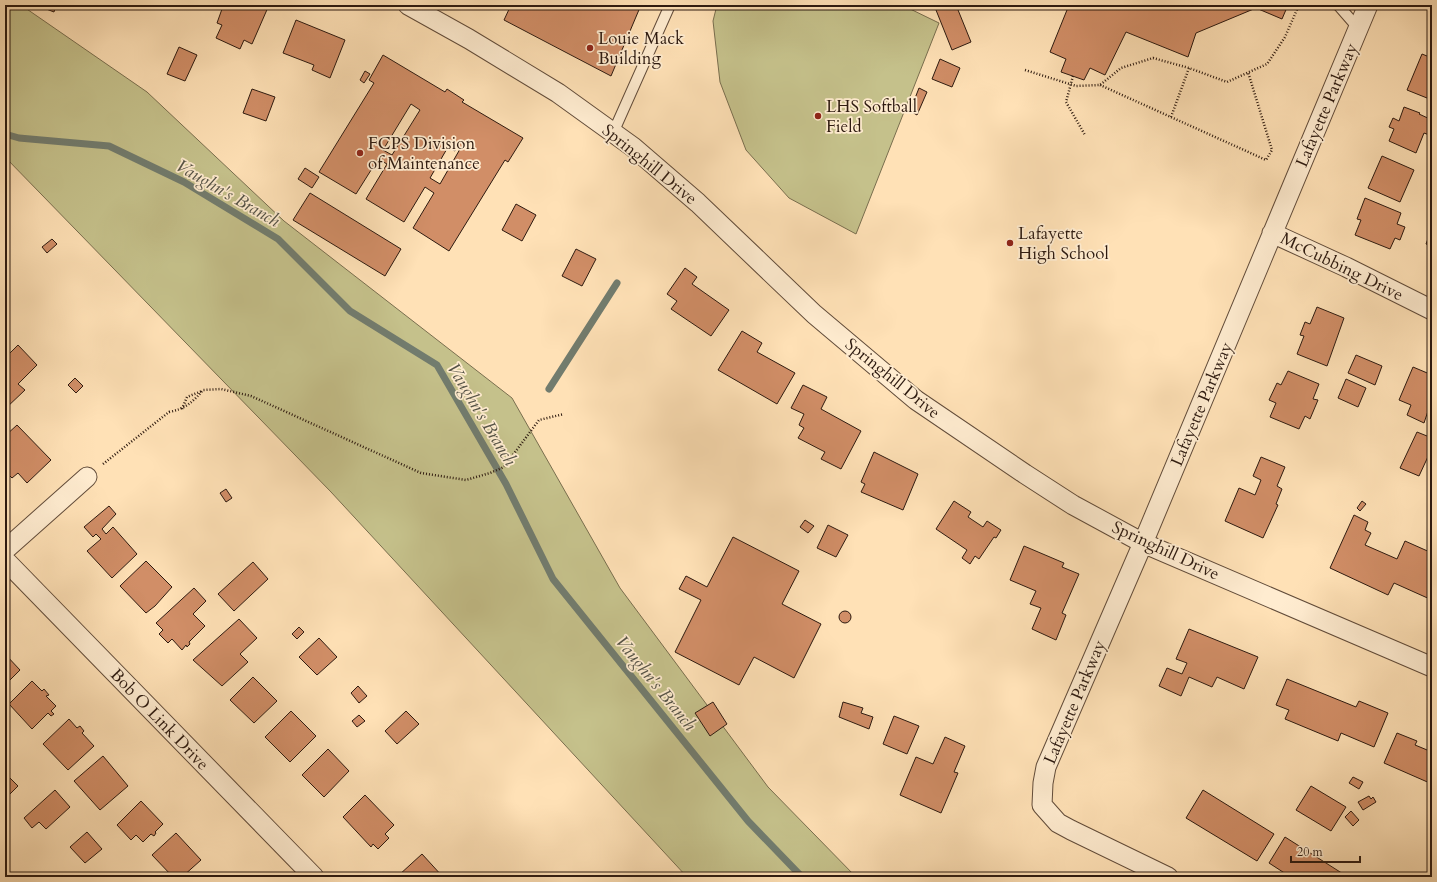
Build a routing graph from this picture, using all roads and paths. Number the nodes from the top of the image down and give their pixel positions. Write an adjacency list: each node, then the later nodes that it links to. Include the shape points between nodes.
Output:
1 (408, 5): 14 (street, Springhill Drive, via 558,93)
2 (670, 5): 14 (lane)
3 (1299, 5): 9 (path, via 1285,38 1267,64)
4 (1338, 5): 6 (lane)
5 (1368, 5): 6 (street, Lafayette Parkway)
6 (1358, 28): 16 (street, Lafayette Parkway)
7 (1189, 68): 9 (path, via 1226,82); 12 (path, via 1153,58 1121,68); 13 (path)
8 (1025, 70): 11 (path)
9 (1248, 72): 13 (path, via 1272,150 1266,160)
10 (1073, 76): 11 (path)
11 (1070, 84): 12 (path); 15 (path, via 1066,102)
12 (1100, 85): 13 (path)
13 (1171, 117)
14 (612, 133): 22 (street, Springhill Drive, via 633,147 698,203 814,314 916,400 1067,501)
15 (1085, 135)
16 (1272, 233): 17 (street, McCubbing Drive); 22 (street, Lafayette Parkway)
17 (1432, 310)
18 (203, 390): 19 (path, via 194,402); 19 (path, via 187,397); 20 (path, via 221,389 251,396 421,473 466,480 504,467 539,420)
19 (182, 409): 21 (path, via 169,412)
20 (564, 414)
21 (87, 477): 23 (street)
22 (1143, 543): 25 (street, Springhill Drive); 27 (street, Lafayette Parkway, via 1052,749 1042,783 1042,805 1058,823)
23 (5, 550)
24 (5, 560): 26 (street, Bob O Link Drive)
25 (1432, 667)
26 (314, 877)
27 (1168, 877)

